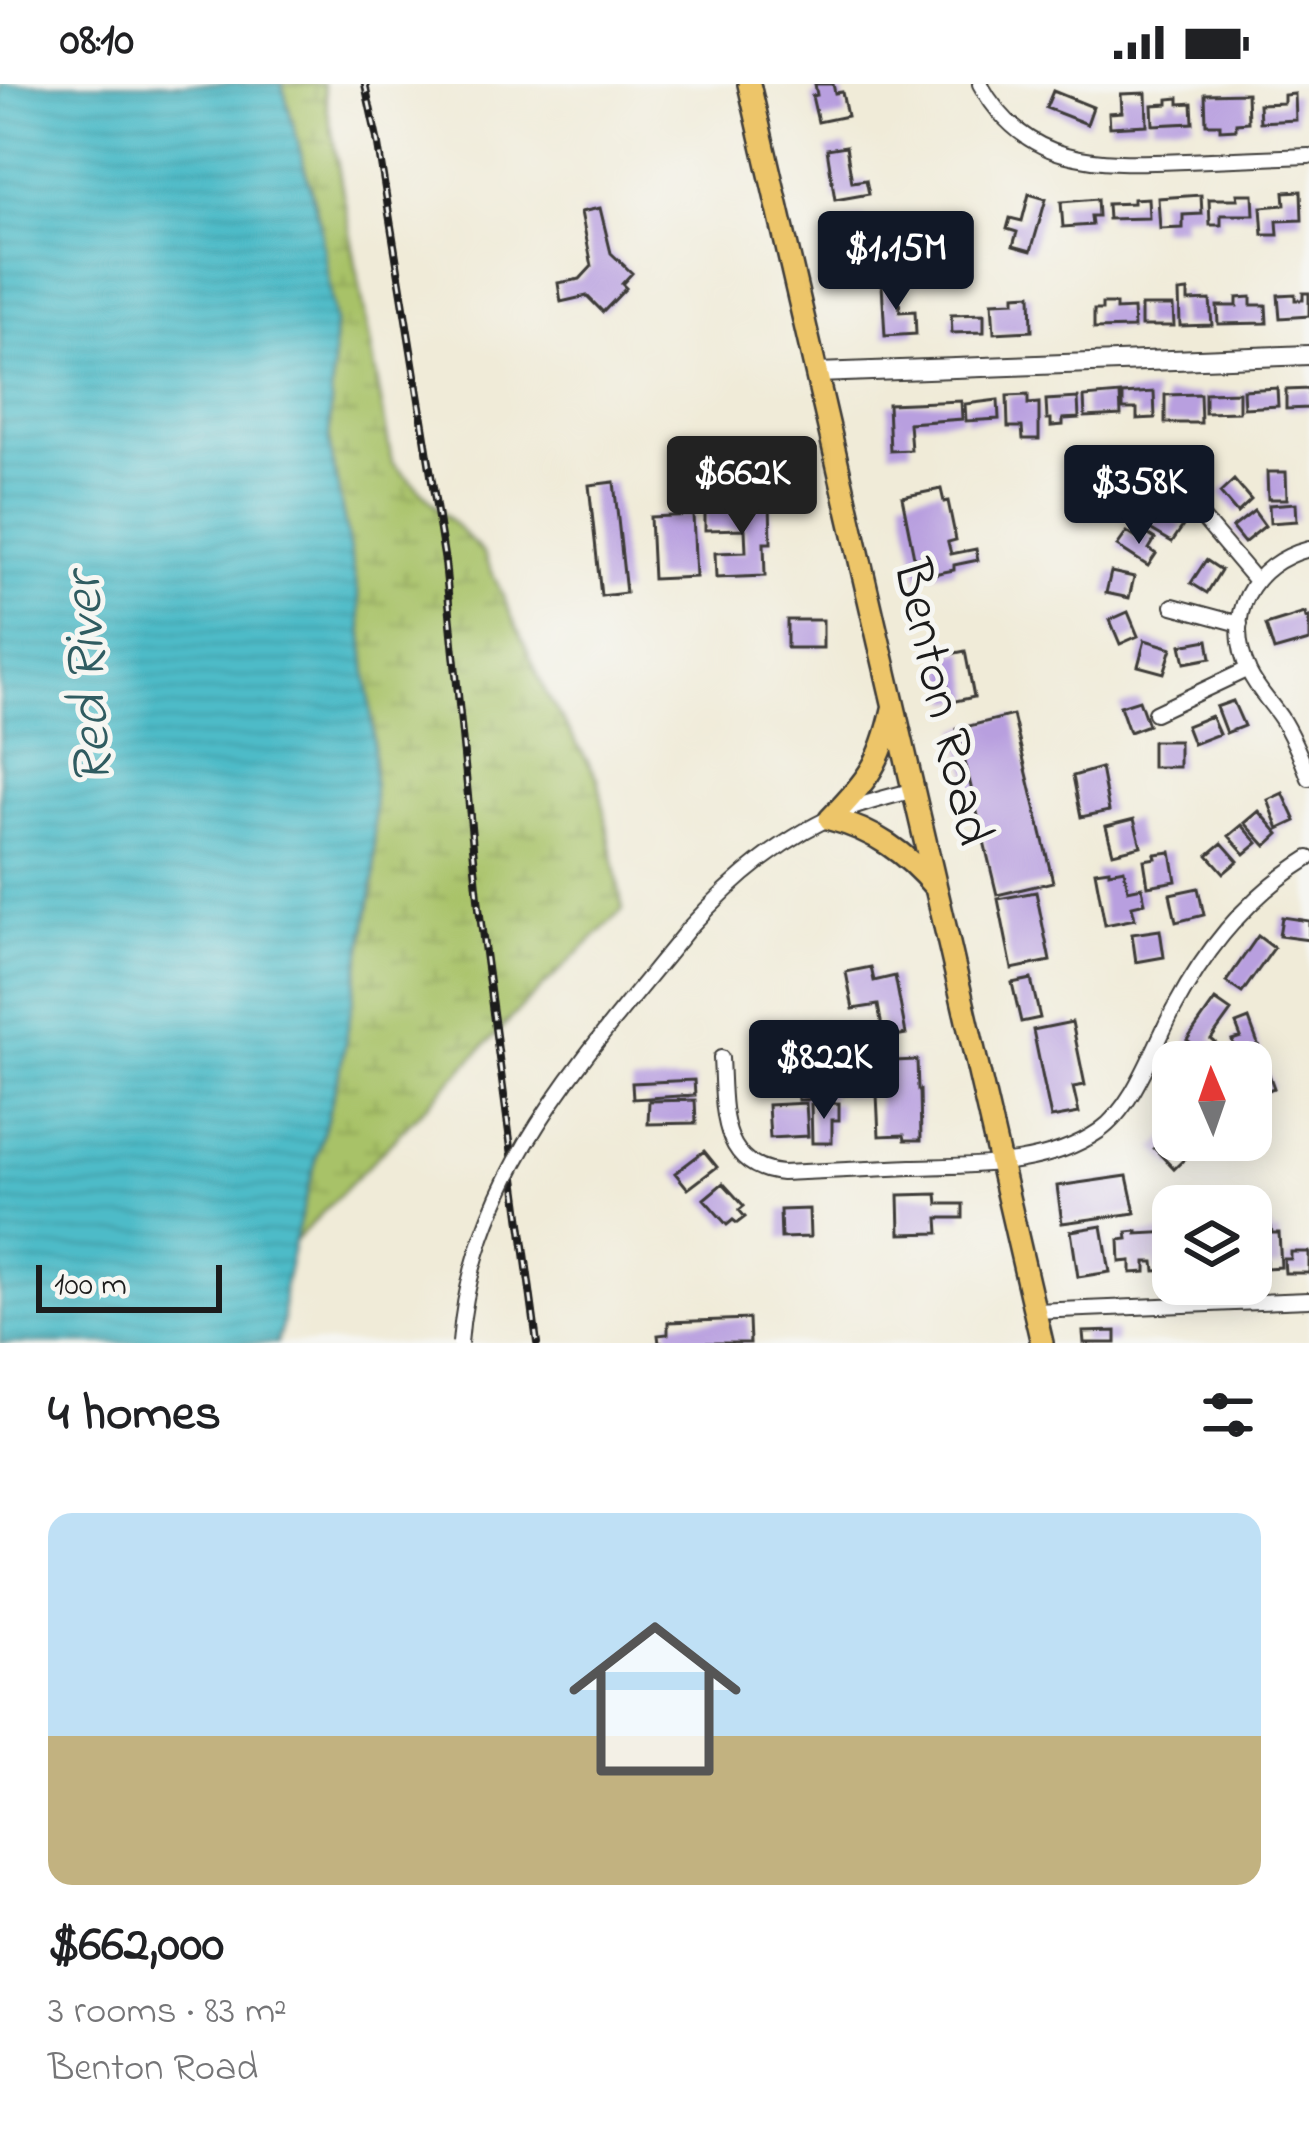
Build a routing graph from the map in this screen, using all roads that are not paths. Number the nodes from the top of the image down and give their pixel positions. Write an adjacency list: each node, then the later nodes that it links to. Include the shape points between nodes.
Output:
1 (749, 84): 5 (main road, Benton Road)
2 (980, 84): 3 (street, via 1019,132 1081,160)
3 (1309, 156)
4 (1309, 355): 5 (street)
5 (817, 373): 12 (main road, Benton Road)
6 (1168, 476): 8 (street)
7 (1309, 549): 8 (street)
8 (1256, 581): 10 (street)
9 (1173, 607): 10 (street)
10 (1240, 624): 11 (street)
11 (1248, 670): 13 (street); 14 (street)
12 (894, 704): 15 (main road, Benton Road); 16 (main road, via 883,751)
13 (1156, 713)
14 (1309, 778)
15 (914, 790): 16 (street); 18 (main road, Benton Road)
16 (830, 819): 18 (main road, via 896,848); 23 (street, bridge, via 724,889 576,1069 492,1207)
17 (1309, 858): 20 (street, via 1216,943 1111,1120 1060,1150)
18 (938, 892): 20 (main road, Benton Road)
19 (721, 1058): 20 (street, via 726,1129 763,1170)
20 (1000, 1164): 22 (main road, Benton Road)
21 (1309, 1300): 22 (street)
22 (1034, 1311): 24 (main road, Benton Road)
23 (460, 1343)
24 (1042, 1343)

